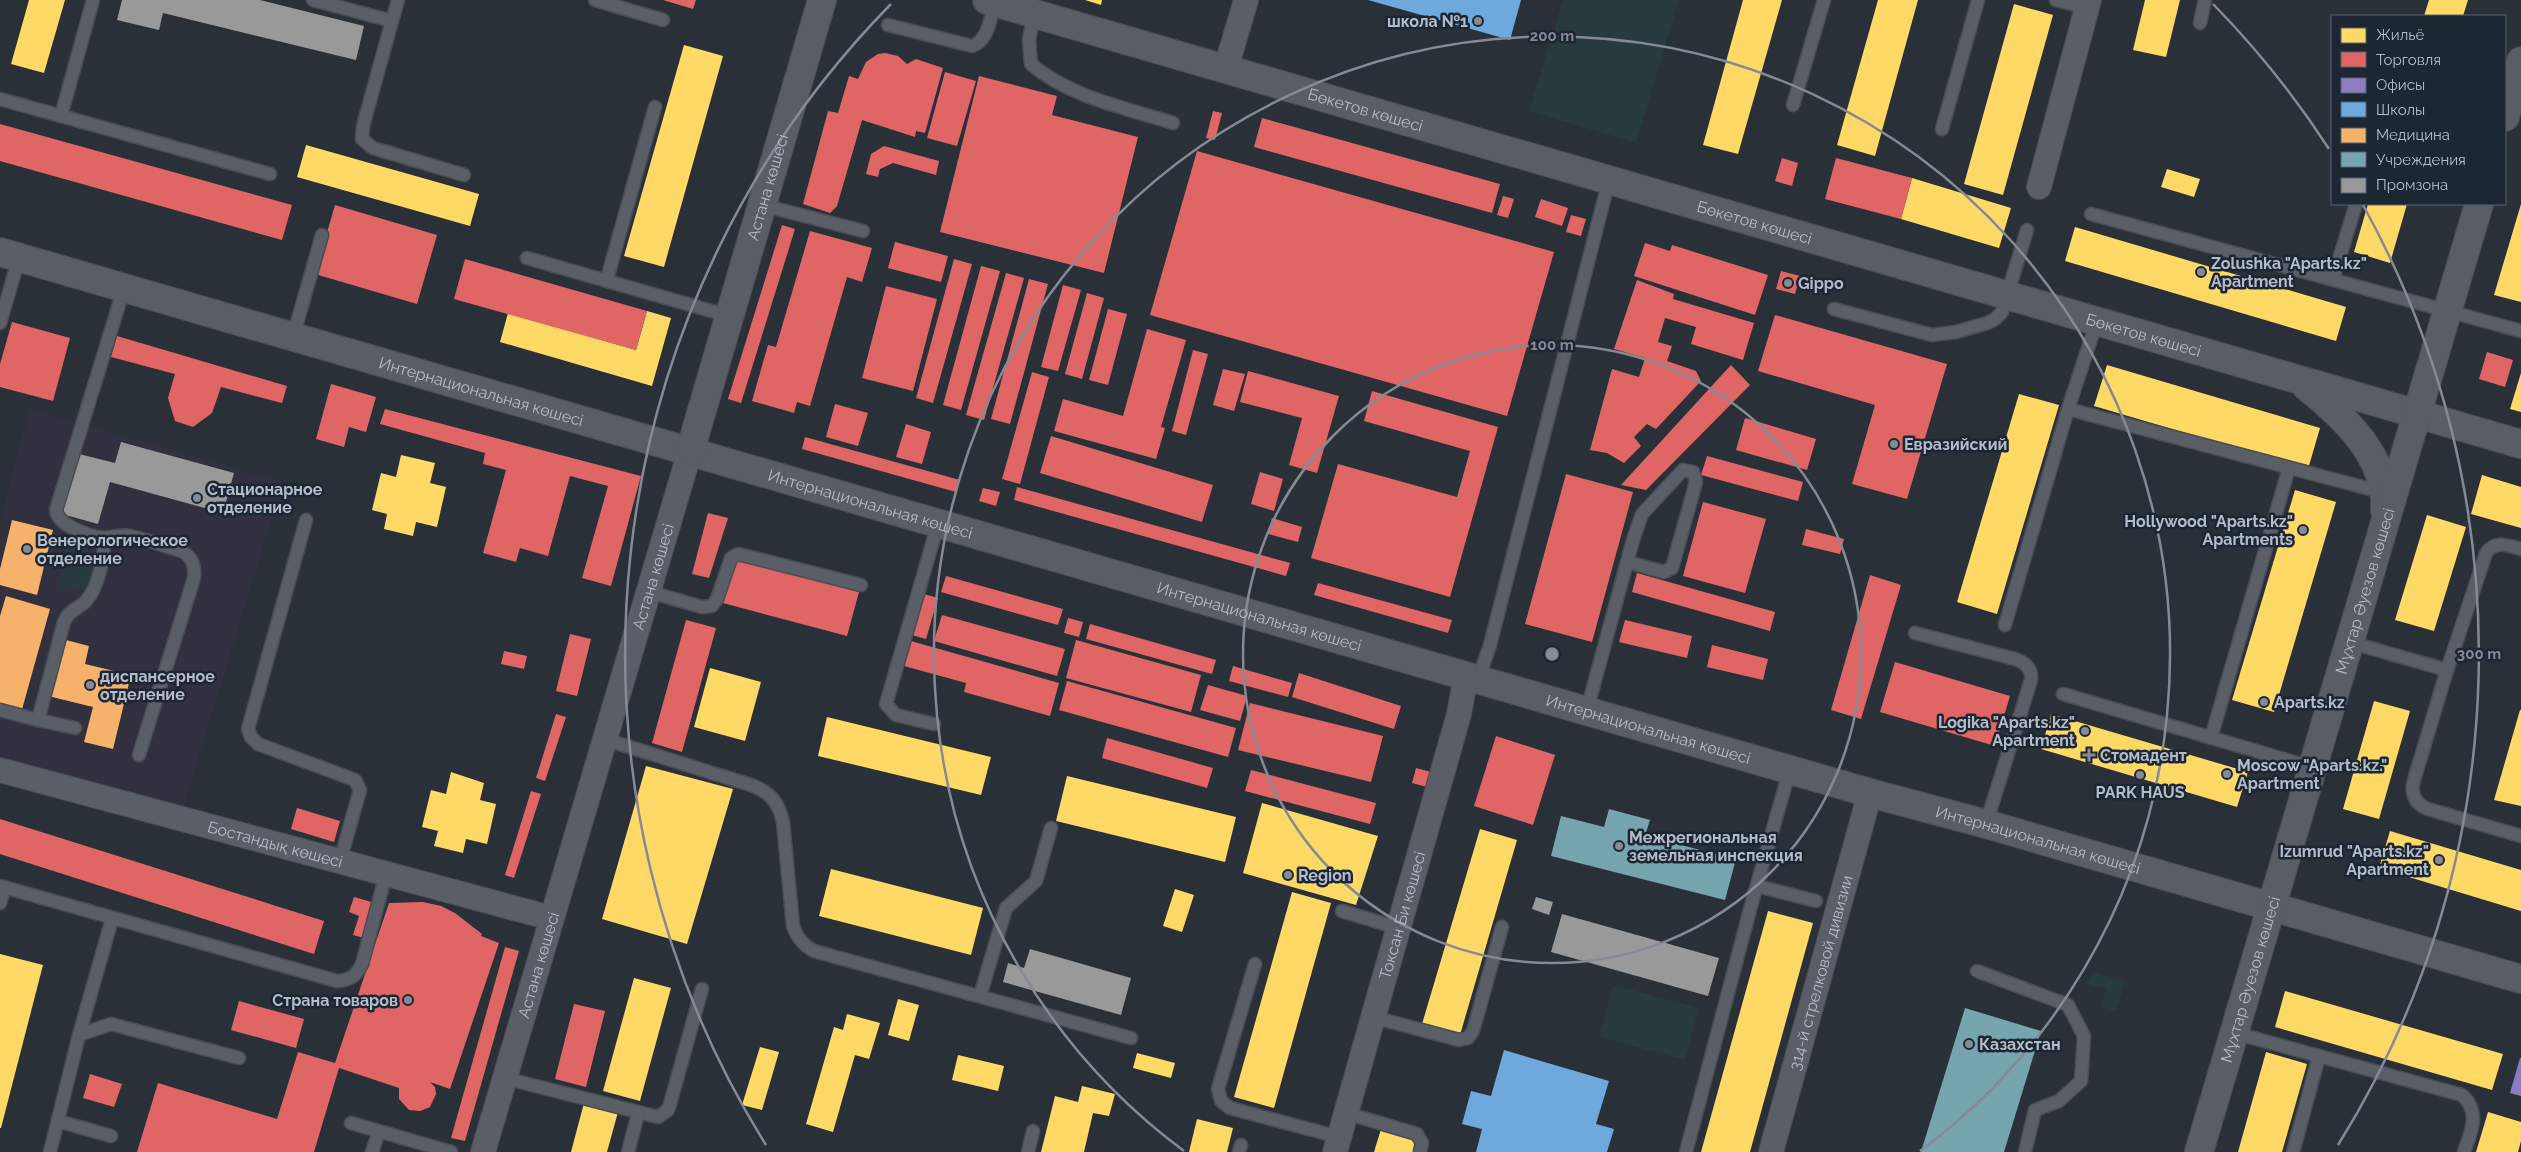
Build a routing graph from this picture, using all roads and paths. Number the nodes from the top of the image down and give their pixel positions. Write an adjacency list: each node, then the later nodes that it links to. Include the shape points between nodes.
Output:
1 (93, 0): 24 (lane)
2 (313, 0): 15 (lane)
3 (398, 0): 15 (lane)
4 (595, 0): 14 (lane)
5 (822, 0): 31 (main road, Астана көшесі)
6 (1246, 0): 19 (street)
7 (1824, 0): 21 (lane)
8 (1978, 0): 26 (lane)
9 (2056, 0): 12 (lane)
10 (2205, 0): 16 (lane)
11 (991, 1): 13 (main road, Бөкетов көшесі); 17 (lane, via 984,37 972,46)
12 (2088, 4): 30 (street)
13 (1034, 14): 19 (main road, Бөкетов көшесі); 25 (lane, via 1029,40 1031,64 1046,78 1092,97)
14 (663, 20)
15 (392, 21): 28 (lane, via 362,139 373,148)
16 (2200, 23)
17 (888, 25)
18 (2521, 61): 23 (main road)
19 (1226, 68): 29 (main road, Бөкетов көшесі)
20 (0, 99): 24 (lane)
21 (1793, 105)
22 (655, 107): 40 (lane)
23 (2506, 114)
24 (61, 116): 27 (lane)
25 (1173, 123)
26 (1942, 129)
27 (270, 174)
28 (464, 176)
29 (1609, 180): 43 (main road, Бөкетов көшесі); 69 (lane, via 1492,635)
30 (2039, 187)
31 (762, 205): 36 (lane); 46 (main road, Астана көшесі)
32 (2356, 205): 41 (lane)
33 (2479, 205): 45 (main road, Мұхтар Әуезов көшесі)
34 (2091, 214): 41 (lane)
35 (2027, 230): 43 (lane)
36 (863, 231)
37 (322, 235): 50 (lane)
38 (10, 255): 42 (main road, Интернациональная көшесі); 48 (lane)
39 (528, 258): 40 (lane)
40 (607, 279): 46 (lane)
41 (2333, 279): 45 (lane)
42 (124, 288): 50 (main road, Интернациональная көшесі); 60 (lane, via 56,510 66,526)
43 (2008, 295): 44 (lane, via 2002,312 1995,319 1939,335 1921,334); 47 (main road, Бөкетов көшесі)
44 (1834, 309)
45 (2448, 310): 49 (lane); 53 (main road, Мұхтар Әуезов көшесі)
46 (730, 316): 55 (main road, Астана көшесі)
47 (2097, 321): 51 (main road, Бөкетов көшесі); 52 (lane)
48 (0, 323)
49 (2521, 331)
50 (293, 337): 55 (main road, Интернациональная көшесі)
51 (2297, 379): 53 (main road, Бөкетов көшесі); 57 (main road, via 2338,413 2356,434)
52 (2068, 409): 56 (lane); 65 (lane)
53 (2418, 414): 54 (main road, Бөкетов көшесі); 57 (main road, Мұхтар Әуезов көшесі)
54 (2521, 444)
55 (690, 451): 59 (main road, Интернациональная көшесі); 64 (street, Астана көшесі)
56 (2289, 468): 57 (lane); 76 (lane)
57 (2389, 494): 67 (main road, Мұхтар Әуезов көшесі, via 2384,532)
58 (306, 520): 86 (lane, via 248,729 258,744 355,780 358,784 360,790)
59 (938, 524): 69 (main road, Интернациональная көшесі); 74 (lane, via 886,704 896,715)
60 (104, 538): 73 (lane, via 103,557 92,592 84,603 66,616); 78 (lane, via 123,535 182,551 189,555 195,569)
61 (2521, 549): 68 (lane, via 2499,544 2493,545 2486,553)
62 (1627, 562): 62 (lane, via 1642,514 1683,470 1693,472 1696,482 1670,570 1664,572); 72 (lane)
63 (861, 585): 64 (lane, via 738,554 731,558 718,598 712,606 702,607)
64 (650, 592): 77 (street, Астана көшесі)
65 (2005, 625)
66 (1915, 633): 83 (lane, via 2015,659 2031,672)
67 (2349, 642): 68 (lane); 79 (main road, Мұхтар Әуезов көшесі)
68 (2447, 670): 85 (lane, via 2414,780 2414,798 2422,807)
69 (1472, 678): 72 (main road, Интернациональная көшесі); 97 (street, Токсан Би көшесі)
70 (2063, 694): 76 (lane)
71 (0, 710): 73 (lane)
72 (1587, 710): 80 (main road, Интернациональная көшесі)
73 (38, 720): 75 (lane)
74 (934, 724)
75 (75, 728)
76 (2211, 738): 79 (lane)
77 (604, 739): 94 (street, Астана көшесі); 102 (lane, via 754,786 774,799 783,822 793,926 804,946)
78 (139, 755)
79 (2314, 768): 92 (main road, Мұхтар Әуезов көшесі)
80 (1790, 769): 82 (main road, Интернациональная көшесі); 89 (lane)
81 (0, 770): 86 (street, Бостандық көшесі)
82 (1870, 793): 83 (main road, Интернациональная көшесі); 127 (street, 314-й стрелковой дивизии)
83 (1986, 824): 92 (main road, Интернациональная көшесі)
84 (1052, 828): 102 (lane, via 1036,881 1006,908)
85 (2521, 836)
86 (340, 860): 87 (street, Бостандық көшесі)
87 (386, 874): 94 (street, Бостандық көшесі); 95 (lane, via 362,964 350,980 337,981)
88 (2, 886): 91 (lane); 95 (lane)
89 (1756, 886): 90 (lane); 126 (lane)
90 (1816, 901)
91 (0, 903)
92 (2273, 907): 100 (main road, Интернациональная көшесі); 104 (main road, Мұхтар Әуезов көшесі)
93 (1342, 911): 97 (lane)
94 (552, 918): 109 (street, Астана көшесі)
95 (112, 919): 105 (lane)
96 (1502, 927): 103 (lane, via 1473,1031 1468,1038 1459,1040)
97 (1398, 928): 103 (street, Токсан Би көшесі)
98 (1255, 964): 117 (lane, via 1218,1089 1221,1101 1230,1108)
99 (1977, 971): 128 (lane, via 2068,1005 2084,1036 2081,1081 2059,1101 2035,1110)
100 (2521, 979)
101 (702, 990): 111 (lane, via 668,1110 658,1117)
102 (980, 996): 106 (lane)
103 (1373, 1017): 110 (street, Токсан Би көшесі)
104 (2235, 1032): 107 (lane); 129 (main road, Мұхтар Әуезов көшесі)
105 (79, 1035): 108 (lane, via 111,1024); 112 (lane)
106 (1131, 1038)
107 (2319, 1056): 130 (lane); 131 (lane, via 2462,1096 2470,1105 2474,1118)
108 (239, 1058)
109 (504, 1078): 111 (lane); 122 (street, Астана көшесі)
110 (1346, 1113): 117 (street, Токсан Би көшесі); 125 (lane, via 1416,1134 1422,1143)
111 (638, 1114): 123 (lane)
112 (58, 1121): 116 (lane); 119 (lane)
113 (352, 1123): 114 (lane)
114 (379, 1131): 118 (lane); 120 (lane)
115 (1034, 1131): 124 (lane)
116 (111, 1136)
117 (1337, 1144)
118 (437, 1150): 121 (lane)
119 (50, 1152)
120 (372, 1152)
121 (451, 1152)
122 (483, 1152)
123 (628, 1152)
124 (1028, 1152)
125 (1420, 1152)
126 (1686, 1152)
127 (1771, 1152)
128 (2025, 1152)
129 (2199, 1152)
130 (2293, 1152)
131 (2464, 1152)

